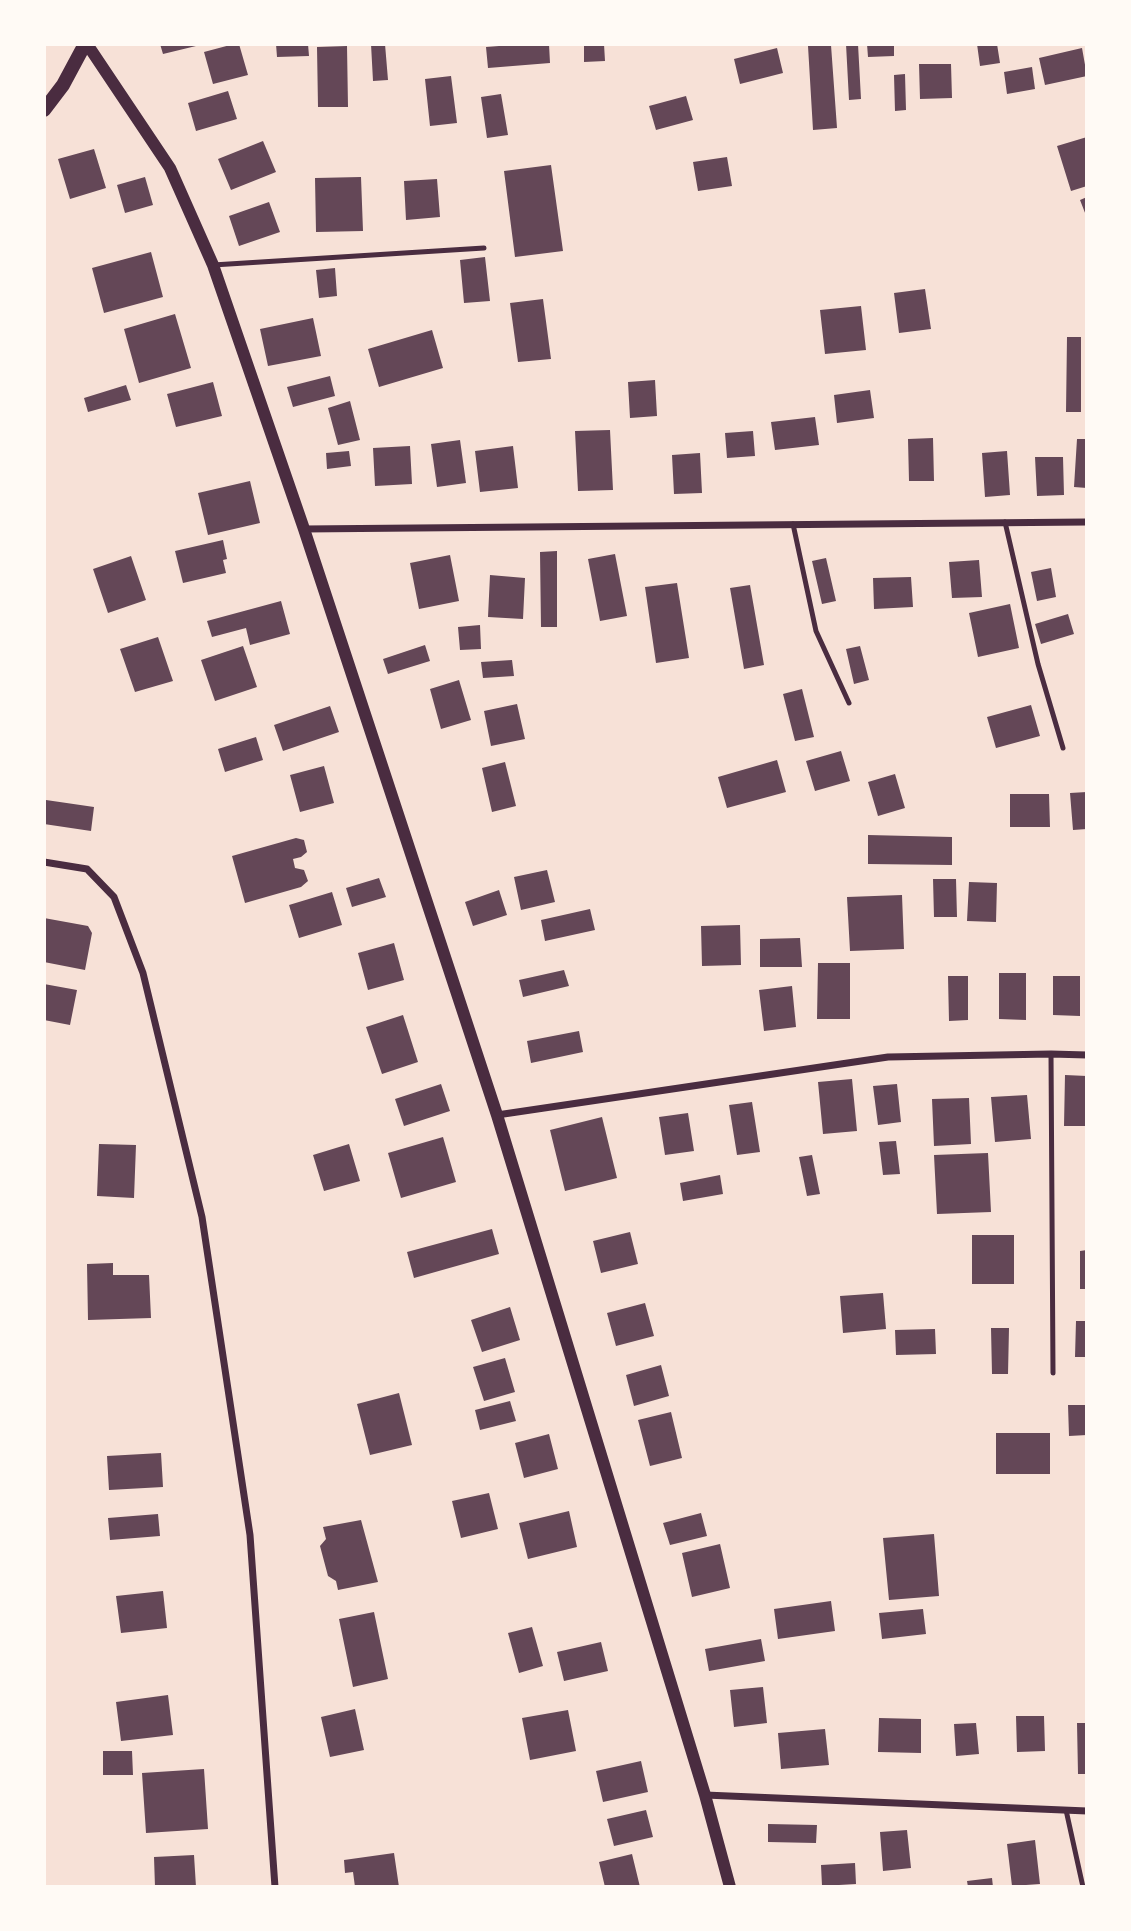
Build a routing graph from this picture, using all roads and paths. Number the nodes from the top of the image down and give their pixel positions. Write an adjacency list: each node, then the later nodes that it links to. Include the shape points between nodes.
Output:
1 (86, 44): 2 (main road); 4 (street, via 170,167)
2 (44, 110)
3 (484, 248): 4 (lane)
4 (213, 265): 8 (street)
5 (1006, 522): 6 (street); 7 (street); 10 (lane, via 1038,664)
6 (1087, 522)
7 (793, 524): 8 (street); 9 (lane, via 816,631)
8 (304, 529): 14 (street)
9 (849, 703)
10 (1063, 748)
11 (44, 862): 19 (street, via 87,869 114,897 144,973 202,1217 250,1535)
12 (1051, 1054): 13 (street); 14 (street, via 888,1057); 15 (lane)
13 (1087, 1055)
14 (497, 1115): 16 (street)
15 (1053, 1373)
16 (705, 1795): 17 (street); 20 (street)
17 (1066, 1810): 18 (street); 21 (lane)
18 (1087, 1811)
19 (275, 1887)
20 (730, 1887)
21 (1083, 1887)

